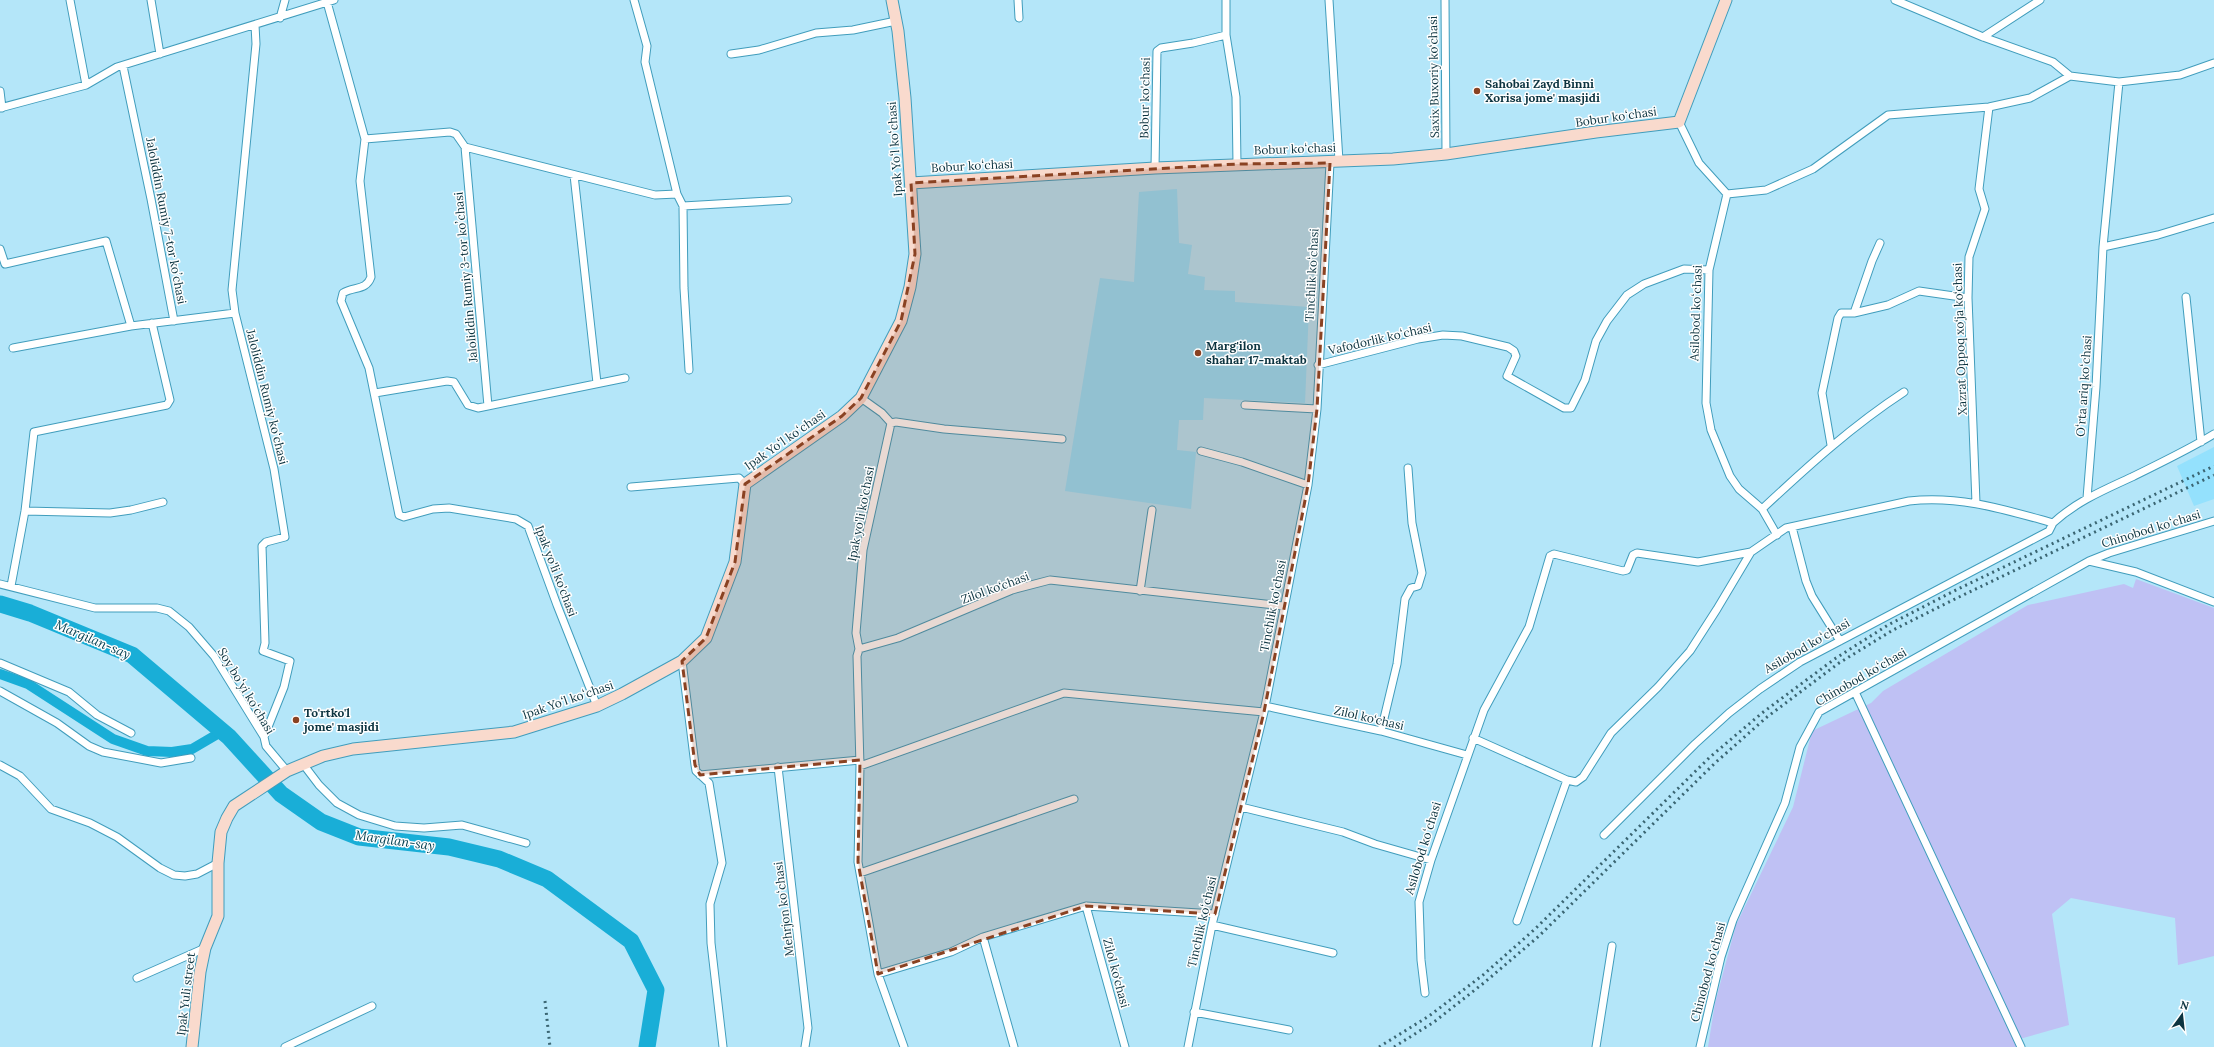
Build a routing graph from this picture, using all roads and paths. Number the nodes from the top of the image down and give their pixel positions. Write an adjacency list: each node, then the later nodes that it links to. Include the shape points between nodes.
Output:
1 (70, 0): 28 (street)
2 (151, 0): 22 (street)
3 (285, 0): 16 (street)
4 (634, 0): 41 (street, via 647,46 645,62)
5 (892, 0): 18 (street, Ipak Yoʻl koʻchasi)
6 (1018, 0): 17 (street)
7 (1226, 0): 20 (street)
8 (1329, 0): 36 (street)
9 (1445, 0): 35 (street, Saxix Buxoriy ko‘chasi)
10 (1726, 0): 32 (street)
11 (1895, 0): 21 (street)
12 (2024, 0): 15 (street)
13 (2040, 0): 15 (street)
14 (330, 1): 16 (street); 33 (street)
15 (2029, 7): 21 (street)
16 (280, 18): 19 (street)
17 (1020, 18)
18 (896, 21): 23 (street, via 853,30 816,33 759,50); 40 (street, Ipak Yoʻl koʻchasi)
19 (255, 25): 22 (street); 52 (street, Jaloliddin Rumiy koʻchasi, via 256,44 232,290)
20 (1226, 35): 37 (street, via 1236,97); 38 (street, Bobur ko'chasi, via 1157,50)
21 (1983, 37): 26 (street, via 2053,62)
22 (160, 54): 25 (street)
23 (731, 54)
24 (2214, 63): 27 (street, via 2180,75)
25 (123, 66): 28 (street); 54 (street, Jaloliddin Rumiy 7-tor koʼchasi)
26 (2070, 76): 27 (street); 30 (street, via 2030,98)
27 (2119, 82): 47 (street, Oʻrta ariq koʻchasi)
28 (86, 85): 31 (street)
29 (0, 91): 31 (street)
30 (1989, 107): 42 (street, via 1888,115 1813,169 1766,190); 51 (street, Xazrat Oppoq xo‘ja ko‘chasi, via 1979,189 1985,209 1969,257)
31 (1, 108)
32 (1679, 122): 35 (street, Bobur koʻchasi); 42 (street, via 1699,163)
33 (364, 139): 34 (street, via 450,132 456,134); 63 (street, via 360,181 371,277 369,283 363,287 351,288 343,293 341,301 369,368)
34 (465, 147): 39 (street); 66 (street, Jaloliddin Rumiy 3-tor koʼchasi)
35 (1446, 154): 36 (street, Bobur koʻchasi)
36 (1335, 162): 37 (street, Bobur koʻchasi); 58 (street, Tinchlik koʻchasi)
37 (1237, 164): 38 (street, Bobur koʻchasi)
38 (1155, 168): 40 (street, Bobur koʻchasi)
39 (574, 175): 41 (street, via 655,195); 61 (street)
40 (911, 183): 64 (street, Ipak Yoʻl koʻchasi, via 915,254 910,287 900,321)
41 (678, 194): 44 (street)
42 (1726, 194): 49 (street, Asilobod koʻchasi)
43 (788, 200): 44 (street)
44 (683, 206): 59 (street)
45 (2214, 218): 47 (street, via 2158,235)
46 (1880, 243): 53 (street)
47 (2103, 247): 78 (street, Oʻrta ariq koʻchasi)
48 (0, 249): 56 (street, via 5,264 106,241)
49 (1709, 270): 58 (street, Vafodorlik koʻchasi, via 1684,269 1644,284 1627,296 1607,321 1596,341 1585,380 1571,408 1564,408 1507,376 1516,356 1508,347 1462,336 1418,340); 81 (street, Asilobod koʻchasi, via 1706,403 1711,430 1730,476 1747,497)
50 (2186, 297): 71 (street)
51 (1968, 298): 53 (street, via 1919,291 1888,305); 80 (street, Xazrat Oppoq xo‘ja ko‘chasi)
52 (235, 313): 54 (street, Jaloliddin Rumiy 7-tor koʼchasi); 105 (street, Jaloliddin Rumiy koʻchasi, via 274,469 284,537 266,542 262,546 265,643 263,651 290,661 284,686)
53 (1854, 313): 72 (street, via 1841,313 1838,318 1822,393)
54 (174, 321): 55 (street)
55 (152, 324): 56 (street); 83 (street, via 170,400 168,405 34,432)
56 (131, 326): 57 (street)
57 (13, 348)
58 (1318, 365): 67 (street, Tinchlik koʻchasi)
59 (689, 370)
60 (625, 378): 61 (street)
61 (597, 383): 66 (street)
62 (1904, 392): 72 (street)
63 (375, 393): 66 (street, via 447,381 454,382 468,405 478,408); 101 (street, Ipak yo'li ko'chasi, via 399,515 449,508 516,519 528,526)
64 (861, 398): 68 (street); 75 (street, Ipak Yoʻl koʻchasi, via 842,416)
65 (1245, 405): 67 (street)
66 (488, 406)
67 (1317, 409): 76 (street, Tinchlik koʻchasi)
68 (891, 423): 70 (street); 96 (street, Ipak yo'li ko'chasi, via 863,550 856,633)
69 (2214, 434): 71 (street)
70 (1062, 439)
71 (2201, 442): 78 (street)
72 (1831, 445): 81 (street)
73 (1200, 450): 76 (street)
74 (1408, 468): 103 (street, via 1412,523 1422,573 1418,586 1411,588 1406,599 1396,664)
75 (745, 484): 77 (street, via 739,478); 97 (street, Ipak Yoʻl koʻchasi, via 735,562 706,638)
76 (1308, 485): 94 (street, Tinchlik koʻchasi)
77 (631, 487)
78 (2087, 498): 85 (street, Asilobod koʻchasi, via 2065,512)
79 (163, 502): 83 (street, via 110,513)
80 (1976, 503): 85 (street, Asilobod koʻchasi); 86 (street, Asilobod koʻchasi, via 1927,499 1909,501)
81 (1762, 509): 87 (street, Asilobod koʻchasi)
82 (1152, 510): 92 (street)
83 (25, 511): 91 (street)
84 (2214, 521): 89 (street, Chinobod koʻchasi)
85 (2054, 523): 95 (street, Asilobod koʻchasi, via 2049,531)
86 (1792, 527): 87 (street, Asilobod koʻchasi); 95 (street, via 1812,596)
87 (1777, 534): 88 (street, Asilobod koʻchasi)
88 (1751, 552): 106 (street, Asilobod koʻchasi, via 1698,562 1636,553 1627,570 1623,571 1554,554 1550,556 1529,627 1484,710); 116 (street, Asilobod koʻchasi, via 1690,651 1611,734 1583,777 1576,782)
89 (2089, 561): 93 (street, via 2136,572); 100 (street, Chinobod koʻchasi)
90 (0, 584): 91 (street, Soy boʻyi koʻchasi)
91 (11, 586): 105 (street, Soy boʻyi koʻchasi, via 95,608 157,608 169,611 189,627 214,656)
92 (1140, 591): 94 (street, Zilol ko‘chasi); 96 (street, Zilol ko‘chasi, via 1050,580 1012,590 898,638)
93 (2214, 602)
94 (1283, 606): 102 (street, Tinchlik koʻchasi)
95 (1840, 641): 119 (street, Asilobod koʻchasi, via 1800,662 1729,713)
96 (859, 649): 109 (street, via 857,656)
97 (682, 661): 101 (street, Ipak Yoʻl koʻchasi); 114 (street, via 695,765)
98 (0, 663): 104 (street, via 69,692 97,715)
99 (0, 691): 108 (street, via 103,752 161,763)
100 (1855, 692): 147 (street, Chinobod koʻchasi, via 1820,712 1800,747 1784,803 1733,920 1721,957); 148 (street)
101 (597, 706): 110 (street, Ipak Yoʻl koʻchasi, via 514,732 352,749)
102 (1264, 709): 103 (street, Zilol ko‘chasi); 109 (street, Zilol ko‘chasi, via 1064,693); 118 (street, Tinchlik koʻchasi)
103 (1381, 731): 107 (street, Zilol ko‘chasi)
104 (131, 733)
105 (264, 737): 113 (street, Soy boʻyi koʻchasi, via 266,746)
106 (1473, 738): 107 (street, Asilobod koʻchasi); 116 (street)
107 (1467, 755): 121 (street, Asilobod koʻchasi)
108 (191, 758)
109 (860, 763): 112 (street); 123 (street)
110 (302, 764): 113 (street, Ipak Yoʻl koʻchasi); 120 (street, via 337,803 359,815 395,826 424,828 462,825)
111 (0, 765): 122 (street, via 20,776 51,809 90,823 117,837 174,875 196,874)
112 (778, 767): 114 (street); 141 (street, Mehrjon koʻchasi, via 808,1028)
113 (287, 771): 115 (street, Ipak Yoʻl koʻchasi)
114 (700, 775): 140 (street, via 709,783 722,863 710,904 711,943)
115 (276, 778): 122 (street, Ipak Yuli street, via 234,806 221,832)
116 (1566, 780): 126 (street)
117 (1074, 799): 123 (street)
118 (1241, 807): 121 (street, via 1343,832); 125 (street, Tinchlik koʻchasi)
119 (1604, 835)
120 (526, 843)
121 (1431, 860): 134 (street, Asilobod koʻchasi, via 1419,902)
122 (218, 863): 130 (street, Ipak Yuli street, via 218,916)
123 (860, 873): 132 (street)
124 (1086, 906): 125 (street); 128 (street); 144 (street, Zilol ko‘chasi)
125 (1215, 914): 127 (street, Tinchlik koʻchasi)
126 (1517, 921)
127 (1212, 925): 131 (street); 136 (street, Tinchlik koʻchasi)
128 (983, 938): 132 (street, via 951,952); 143 (street)
129 (1612, 946): 146 (street)
130 (205, 948): 133 (street); 138 (street, Ipak Yuli street)
131 (1333, 953)
132 (878, 974): 142 (street)
133 (137, 978)
134 (1425, 993)
135 (372, 1006): 139 (street)
136 (1194, 1012): 137 (street); 145 (street, Tinchlik koʻchasi)
137 (1289, 1030)
138 (192, 1047)
139 (285, 1047)
140 (723, 1047)
141 (804, 1047)
142 (904, 1047)
143 (1014, 1047)
144 (1125, 1047)
145 (1188, 1047)
146 (1596, 1047)
147 (1700, 1047)
148 (2021, 1047)

